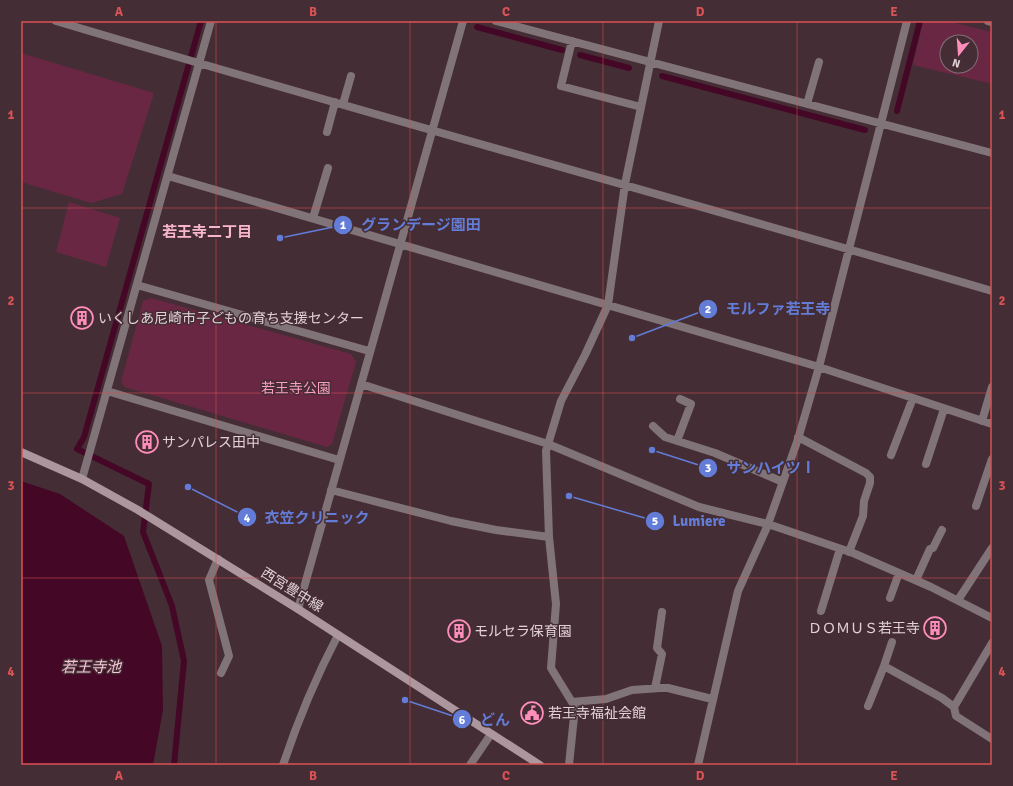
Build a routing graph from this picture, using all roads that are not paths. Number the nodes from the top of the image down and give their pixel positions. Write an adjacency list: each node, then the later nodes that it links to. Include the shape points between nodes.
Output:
1 (56, 21): 12 (street)
2 (211, 21): 12 (street)
3 (463, 21): 18 (street)
4 (496, 21): 9 (street)
5 (659, 21): 10 (street)
6 (908, 21): 17 (street)
7 (988, 21): 8 (street)
8 (992, 22)
9 (572, 41): 10 (street); 16 (street, via 561,86)
10 (651, 62): 15 (street); 16 (street)
11 (819, 62): 15 (street)
12 (196, 63): 14 (street); 22 (street)
13 (350, 76): 14 (street)
14 (339, 103): 18 (street); 19 (street)
15 (807, 104): 17 (street)
16 (641, 106): 23 (street)
17 (881, 124): 20 (street); 26 (street)
18 (432, 130): 23 (street); 25 (street)
19 (327, 132)
20 (992, 153)
21 (328, 168): 24 (street)
22 (168, 176): 24 (street); 27 (street)
23 (625, 184): 26 (street); 29 (street)
24 (313, 218): 25 (street)
25 (400, 244): 29 (street); 30 (street)
26 (849, 249): 28 (street); 31 (street)
27 (137, 285): 30 (street); 34 (street)
28 (992, 291)
29 (608, 305): 31 (street); 43 (street, via 561,401)
30 (369, 351): 32 (street)
31 (819, 367): 35 (street); 41 (street)
32 (361, 384): 43 (street); 47 (street)
33 (992, 387): 38 (street)
34 (106, 392): 47 (street); 49 (street)
35 (913, 398): 37 (street); 45 (street)
36 (680, 399): 42 (street, via 691,404)
37 (944, 408): 38 (street); 48 (street)
38 (982, 421): 39 (street)
39 (992, 424)
40 (653, 426): 42 (street, via 665,437)
41 (798, 437): 50 (street); 58 (street, via 870,477 863,516)
42 (678, 441): 50 (street, via 715,453)
43 (548, 444): 53 (street, via 684,502); 55 (street, via 546,458)
44 (21, 452): 49 (main road, 西宮豊中線)
45 (892, 455)
46 (992, 459): 52 (street)
47 (339, 460): 51 (street)
48 (926, 464)
49 (82, 479): 59 (main road, 西宮豊中線, via 150,517)
50 (783, 482): 53 (street)
51 (331, 490): 55 (street, via 451,521); 64 (street)
52 (976, 506)
53 (768, 524): 57 (street); 74 (street, via 738,592)
54 (942, 530): 61 (street)
55 (549, 537): 75 (street, via 556,604 551,668)
56 (992, 548): 63 (street)
57 (840, 549): 58 (street); 65 (street)
58 (849, 552): 60 (street)
59 (218, 560): 64 (main road, 西宮豊中線); 72 (street, via 209,580 229,656)
60 (899, 573): 61 (street); 62 (street)
61 (916, 580): 63 (street)
62 (890, 598)
63 (958, 600): 67 (street)
64 (298, 609): 68 (main road, 西宮豊中線)
65 (821, 611)
66 (662, 612): 73 (street, via 657,648 662,654)
67 (992, 618)
68 (338, 635): 78 (main road, 西宮豊中線); 81 (street, via 296,726)
69 (892, 642): 71 (street)
70 (992, 643): 77 (street)
71 (884, 666): 76 (street); 77 (street)
72 (221, 673)
73 (655, 688): 74 (street, via 668,688); 75 (street)
74 (712, 699): 84 (street)
75 (572, 702): 83 (street, via 575,707)
76 (868, 706)
77 (954, 707): 79 (street, via 956,716)
78 (491, 734): 80 (main road, 西宮豊中線); 82 (street)
79 (992, 739)
80 (536, 764)
81 (283, 765)
82 (470, 765)
83 (569, 765)
84 (698, 765)

